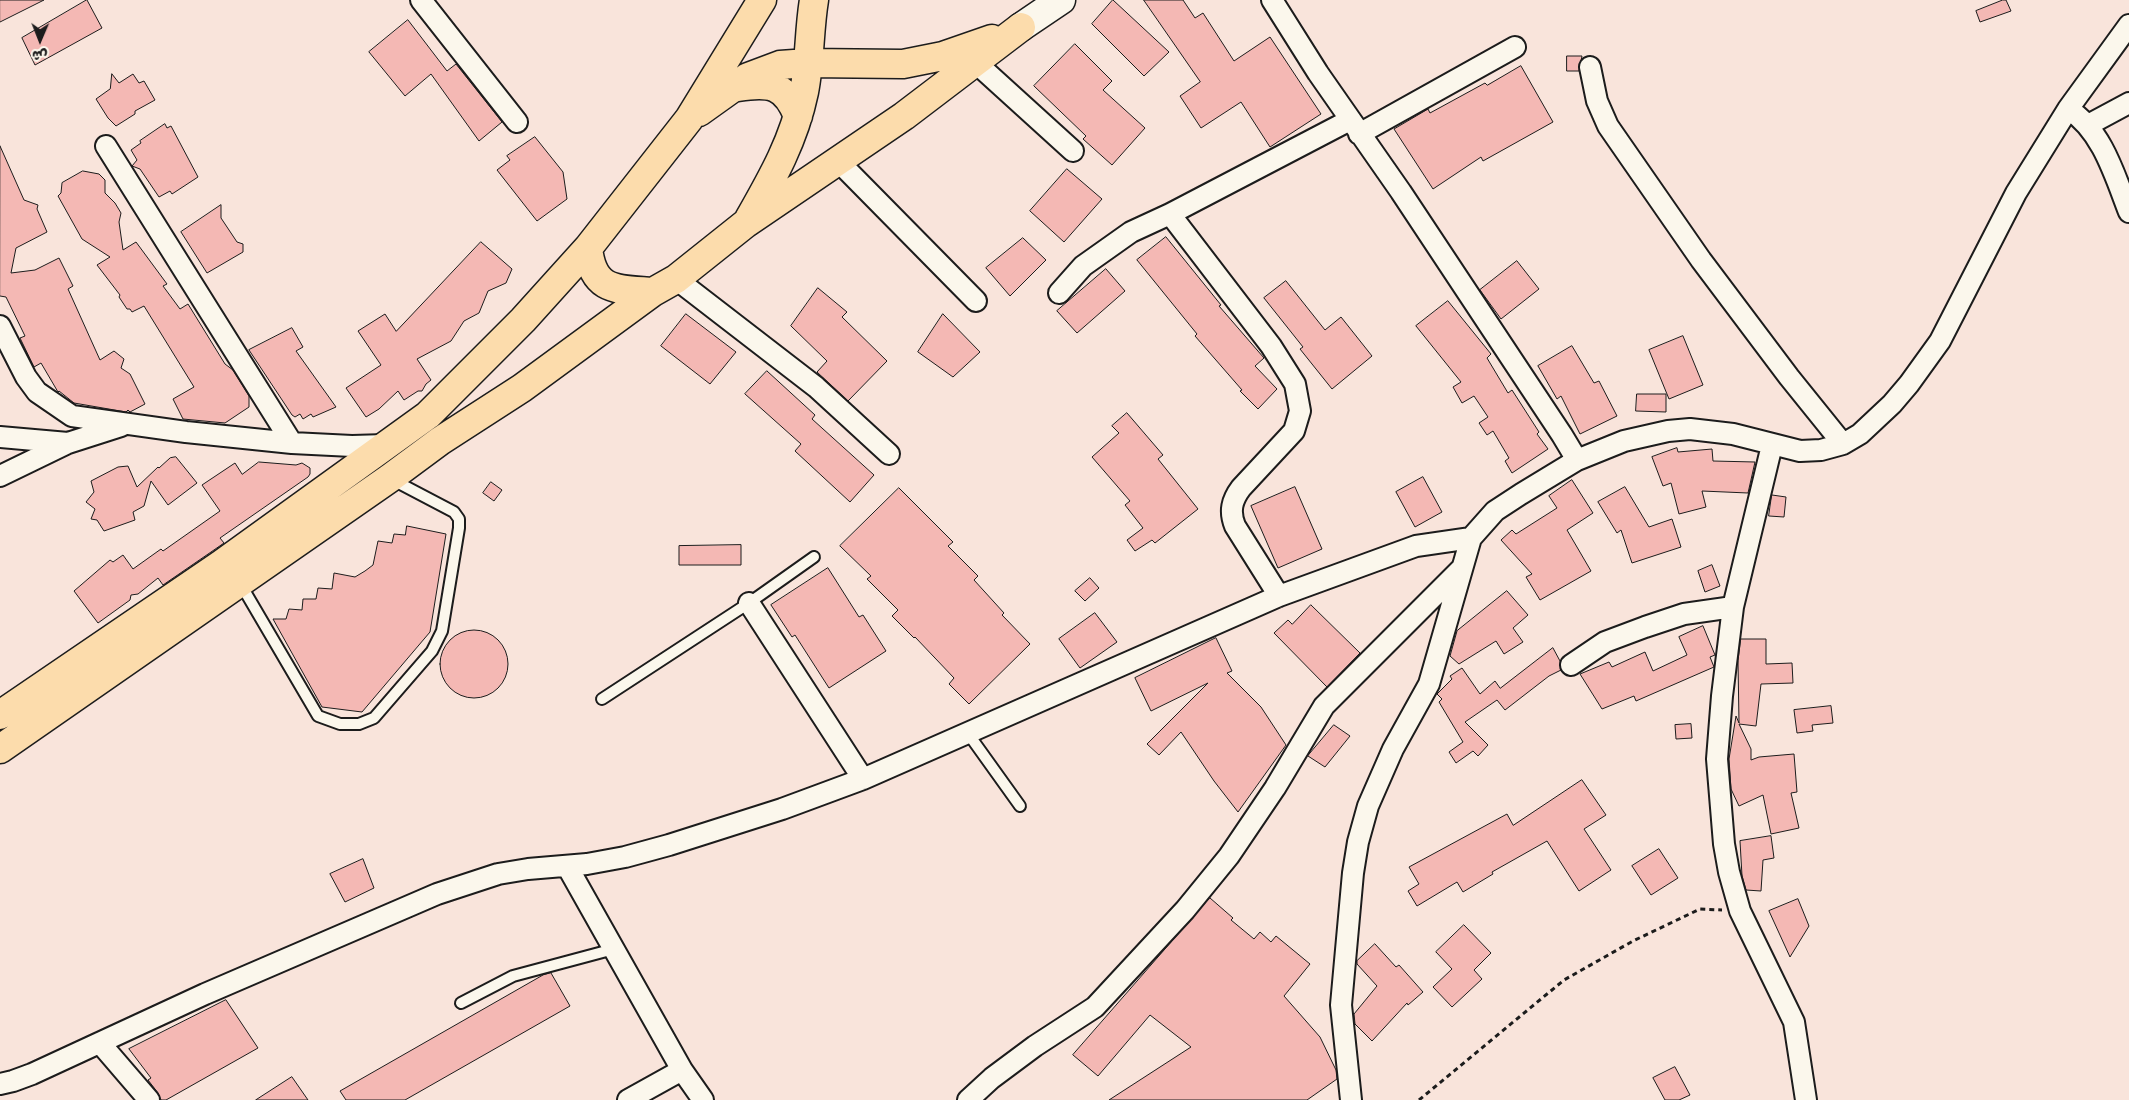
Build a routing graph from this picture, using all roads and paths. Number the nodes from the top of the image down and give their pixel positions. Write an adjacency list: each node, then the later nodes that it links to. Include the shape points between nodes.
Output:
1 (421, 0): 17 (street)
2 (762, 0): 16 (highway)
3 (814, 0): 10 (highway)
4 (1061, 0): 7 (main road)
5 (1272, 0): 19 (street)
6 (2129, 25): 14 (street)
7 (1021, 27): 9 (highway); 10 (highway, via 980,44 921,62)
8 (1515, 46): 19 (street)
9 (975, 62): 21 (street); 22 (highway)
10 (808, 63): 12 (highway, via 780,65 748,77); 15 (highway)
11 (1590, 67): 37 (street, via 1597,101 1608,126 1701,260)
12 (733, 87): 15 (highway, via 777,88 792,102); 16 (highway)
13 (2129, 103): 18 (street)
14 (2068, 109): 18 (street); 37 (street, via 2016,193 1940,341 1892,404 1860,434)
15 (798, 116): 25 (highway, via 790,143)
16 (689, 119): 26 (highway)
17 (517, 122)
18 (2088, 125): 23 (street)
19 (1354, 127): 24 (street); 41 (street, via 1448,261)
20 (106, 146): 36 (street)
21 (1073, 151)
22 (838, 161): 25 (highway); 30 (street)
23 (2129, 212)
24 (1170, 214): 29 (street, via 1104,249 1083,266); 48 (street, via 1271,346 1295,384 1300,411 1294,431 1241,488 1231,509 1235,526)
25 (745, 224): 27 (highway)
26 (588, 248): 28 (highway, via 590,264 602,283); 38 (highway, via 523,320 428,415)
27 (676, 279): 28 (highway); 40 (street, via 816,387)
28 (653, 292): 43 (highway, via 522,388)
29 (1059, 293)
30 (976, 300)
31 (0, 326): 32 (street)
32 (4, 344): 33 (street, via 37,392 50,402 72,416)
33 (125, 424): 35 (street); 36 (street)
34 (0, 436): 35 (street)
35 (68, 442): 42 (street)
36 (292, 443): 38 (street)
37 (1843, 444): 39 (street, via 1812,452)
38 (386, 445): 53 (highway, via 220,565)
39 (1772, 445): 41 (street, via 1732,434 1690,429 1624,441); 50 (street)
40 (889, 454)
41 (1577, 460): 44 (street, via 1495,510)
42 (0, 476)
43 (390, 478): 47 (highway); 47 (lane, via 454,512 460,528 442,631 432,651 374,718 359,724 340,724 318,716)
44 (1471, 538): 46 (street); 48 (street, via 1416,546)
45 (814, 557): 49 (lane)
46 (1462, 568): 68 (street, via 1324,706 1228,856 1185,910 1095,1007 1035,1046); 69 (street, via 1430,684 1393,749 1368,806 1358,842 1341,1005)
47 (239, 582): 55 (highway)
48 (1279, 596): 54 (street)
49 (749, 603): 52 (lane); 56 (street)
50 (1733, 606): 51 (street, via 1684,614 1629,633 1605,642); 59 (street, via 1717,760 1724,844)
51 (1571, 665)
52 (602, 699)
53 (0, 715)
54 (967, 732): 56 (street); 57 (lane)
55 (0, 749)
56 (862, 779): 58 (street, via 782,809 669,845 625,857)
57 (1020, 806)
58 (567, 866): 60 (street); 62 (street, via 498,874 437,894 205,994)
59 (1740, 911): 70 (path, via 1700,909 1633,941 1564,980); 71 (street, via 1794,1022)
60 (614, 949): 61 (lane, via 513,976); 63 (street)
61 (461, 1003)
62 (100, 1044): 64 (street, via 13,1082); 65 (street)
63 (682, 1070): 66 (street); 67 (street)
64 (0, 1084)
65 (149, 1100)
66 (628, 1100)
67 (703, 1100)
68 (968, 1100)
69 (1351, 1100)
70 (1419, 1100)
71 (1806, 1100)

